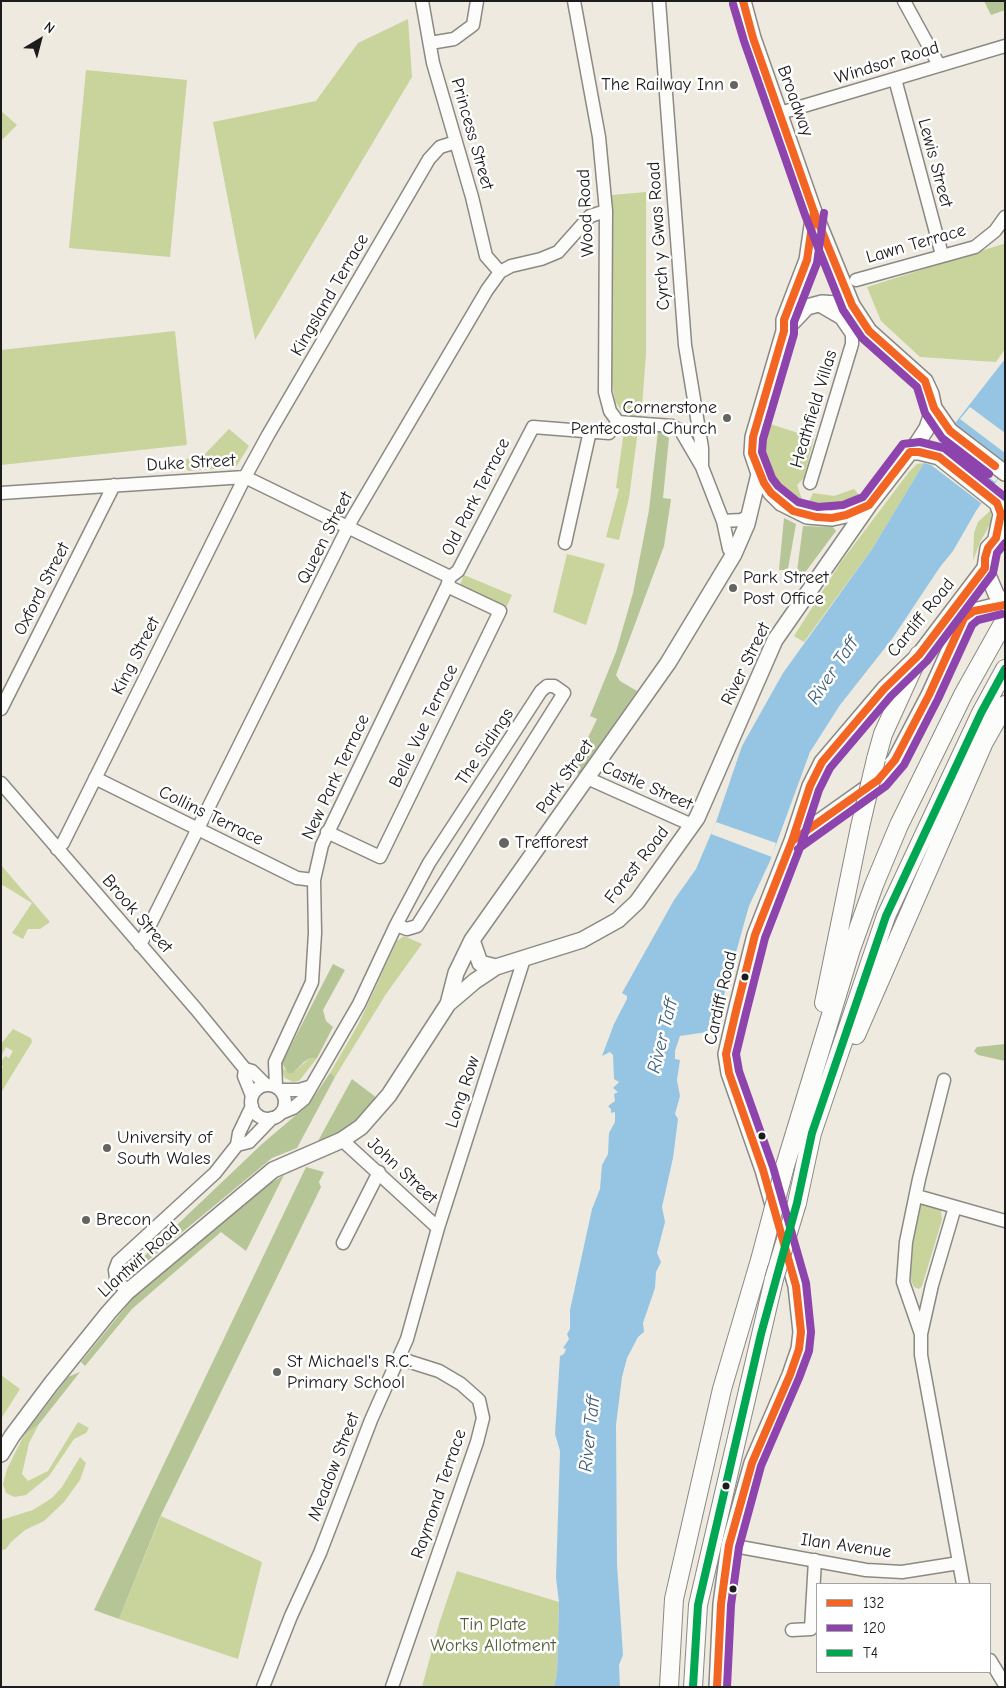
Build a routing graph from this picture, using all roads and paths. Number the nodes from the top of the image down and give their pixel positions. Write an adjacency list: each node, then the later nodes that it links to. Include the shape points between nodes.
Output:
1 (422, 1): 7 (street, Princess Street)
2 (477, 1): 7 (street, via 473,25 454,39)
3 (574, 1): 13 (street, Wood Road, via 599,137)
4 (659, 1): 28 (street, Cyrch y Gwas Road, via 685,346 702,448)
5 (743, 1): 11 (main road, Broadway)
6 (904, 1): 9 (street)
7 (430, 43): 12 (street, Princess Street)
8 (1005, 46): 9 (street, Windsor Road)
9 (939, 65): 10 (street, Windsor Road)
10 (895, 79): 11 (street, Windsor Road); 16 (street, Lewis Street)
11 (780, 113): 14 (main road, Broadway)
12 (456, 142): 17 (street, Princess Street, via 486,256); 31 (street, Kingsland Terrace, via 440,147 429,159)
13 (606, 211): 17 (street, via 590,216 558,252); 25 (street, Wood Road, via 605,392 610,411)
14 (814, 212): 20 (main road, Broadway); 21 (main road, via 807,260 784,320)
15 (1005, 217): 16 (street, Lawn Terrace, via 995,231 975,247)
16 (942, 255): 18 (street, Lawn Terrace)
17 (500, 272): 38 (street, Queen Street)
18 (856, 280)
19 (817, 304): 20 (main road); 21 (main road, via 801,311); 23 (street, Heathfield Villas, via 841,318 852,334)
20 (852, 304): 22 (main road)
21 (784, 331): 30 (main road, via 753,437 752,453)
22 (869, 331): 23 (street, Heathfield Villas); 24 (main road, via 925,381)
23 (852, 344): 32 (street, Heathfield Villas)
24 (934, 408): 27 (main road, River Street, via 927,428); 29 (main road, via 950,431)
25 (618, 422): 26 (street, via 608,433); 28 (street, via 672,426 680,431)
26 (590, 431): 40 (street); 43 (street, Old Park Terrace, via 538,426 531,430 458,571)
27 (910, 452): 35 (main road, River Street); 39 (main road, via 939,457 997,503 1001,514)
28 (702, 467): 37 (street)
29 (1004, 473)
30 (759, 474): 35 (main road, River Street, via 781,503 807,516 832,518); 36 (main road, Park Street)
31 (245, 477): 33 (street, Duke Street); 38 (street, Duke Street); 49 (street, King Street)
32 (810, 483)
33 (114, 485): 34 (street, Duke Street); 48 (street, Oxford Street)
34 (1, 493)
35 (869, 505): 52 (main road, River Street, via 775,640)
36 (749, 516): 37 (street); 41 (main road, Park Street)
37 (723, 521): 41 (street, via 729,549)
38 (349, 527): 43 (street, Duke Street); 53 (street, Queen Street)
39 (1000, 535): 42 (main road, via 988,548)
40 (565, 543)
41 (734, 554): 50 (main road, Park Street, via 668,663)
42 (985, 568): 44 (main road); 45 (main road, Cardiff Road)
43 (449, 581): 54 (street, New Park Terrace); 54 (street, Belle Vue Terrace, via 500,611 380,857)
44 (1004, 610): 55 (main road, Cardiff Road, via 974,611 964,618 899,752 878,780); 70 (highway, via 899,824 874,885 851,949)
45 (919, 655): 55 (main road, Cardiff Road, via 884,689 822,762 810,786); 70 (highway, bridge, via 883,734 876,759 860,827)
46 (1005, 669): 70 (highway, via 981,713 886,916)
47 (1005, 705): 70 (highway, via 984,742)
48 (1, 709)
49 (95, 778): 53 (street, Collins Terrace); 56 (street, King Street, via 63,843)
50 (587, 778): 52 (street, Castle Street); 59 (main road, Park Street)
51 (1, 784): 56 (street, Brook Street)
52 (692, 825): 61 (main road, Forest Road, via 651,884 618,920 582,940)
53 (198, 829): 57 (street, Collins Terrace, via 296,878); 60 (street, Queen Street)
54 (327, 832): 57 (street, New Park Terrace)
55 (792, 841): 83 (main road, Cardiff Road, via 755,935 726,1054 734,1091 763,1170 796,1286 801,1332 790,1375 752,1463)
56 (57, 848): 60 (street, Brook Street)
57 (314, 880): 66 (street, New Park Terrace, via 312,982 276,1062)
58 (396, 925): 58 (street, The Sidings, via 429,863 541,691 547,686 554,686 564,693 417,926 407,929); 67 (street, The Sidings, via 359,1004)
59 (472, 940): 62 (main road, via 480,963); 63 (main road, Park Street, via 456,973)
60 (140, 945): 64 (street, Brook Street)
61 (523, 963): 62 (main road, Forest Road); 77 (street, Long Row)
62 (496, 967): 63 (main road, Forest Road)
63 (448, 1004): 71 (main road, Park Street, via 390,1095 361,1128)
64 (245, 1069): 66 (street, Brook Street); 68 (street, Brook Street)
65 (944, 1080): 74 (street, via 918,1179)
66 (274, 1087): 67 (street, via 299,1090); 68 (street, via 256,1089); 69 (street, via 284,1099)
67 (309, 1087): 69 (street, The Sidings, via 304,1099)
68 (252, 1101): 69 (street, via 260,1116); 72 (street, via 238,1133)
69 (277, 1115): 72 (street, The Sidings, via 249,1142)
70 (804, 1132): 92 (highway, bridge, via 786,1166 722,1389 674,1599); 93 (highway, bridge, via 797,1202 774,1279 698,1605)
71 (342, 1140): 73 (street, John Street); 79 (main road, Llantwit Road, via 273,1170)
72 (237, 1145): 79 (street, via 215,1172 118,1262 116,1278)
73 (380, 1172): 77 (street, John Street); 78 (street)
74 (917, 1196): 75 (street); 80 (street, via 906,1242 903,1282)
75 (955, 1207): 76 (street); 80 (street)
76 (1005, 1220)
77 (438, 1228): 81 (street, Meadow Street, via 407,1339)
78 (343, 1243)
79 (128, 1292): 82 (main road, Llantwit Road, via 58,1374)
80 (921, 1334): 85 (street, via 921,1355)
81 (398, 1358): 90 (street, Meadow Street); 91 (street, Raymond Terrace, via 439,1371 460,1384 479,1400 483,1418)
82 (1, 1454)
83 (729, 1545): 84 (street, Ilan Avenue); 94 (main road, Cardiff Road, via 721,1604)
84 (815, 1560): 85 (street, Ilan Avenue, via 866,1570 902,1572); 87 (street, via 811,1629)
85 (959, 1563): 86 (street)
86 (963, 1583)
87 (792, 1630)
88 (991, 1662): 89 (street)
89 (1005, 1685)
90 (263, 1687)
91 (392, 1687)
92 (669, 1687)
93 (693, 1687)
94 (717, 1687)

